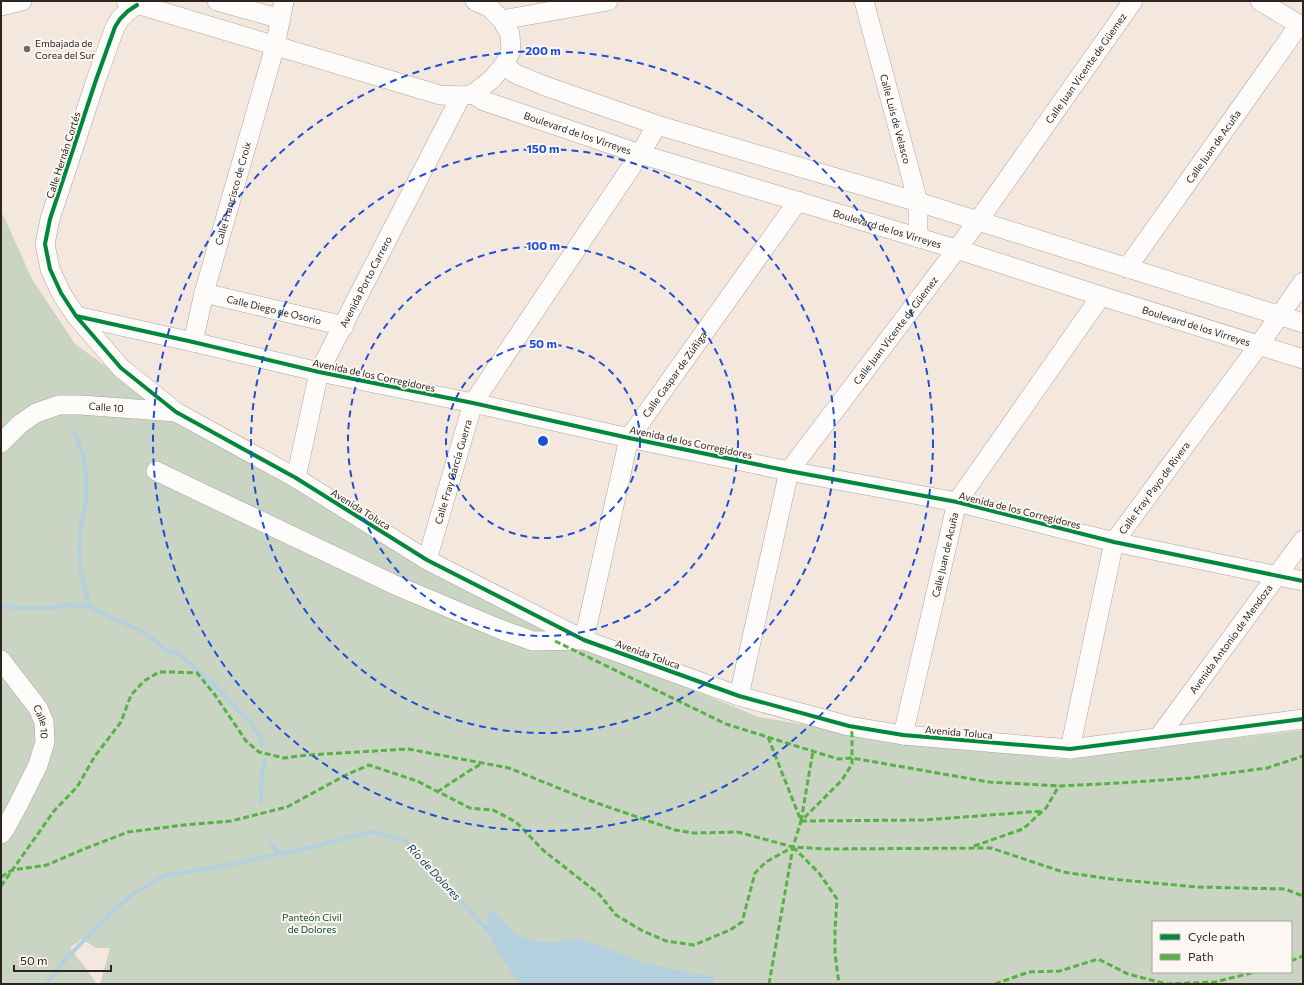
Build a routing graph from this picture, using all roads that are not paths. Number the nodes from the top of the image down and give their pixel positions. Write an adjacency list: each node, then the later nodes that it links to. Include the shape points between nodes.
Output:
1 (22, 1): 9 (street)
2 (217, 1): 10 (street)
3 (475, 1): 11 (street, via 490,8)
4 (608, 1): 11 (street)
5 (864, 1): 19 (street, Calle Luis de Velasco)
6 (1133, 1): 20 (street, Calle Juan Vicente de Güemez)
7 (1260, 1): 12 (street)
8 (131, 3): 13 (street); 27 (street, Calle Hernán Cortés, via 115,27 96,80 50,219 45,244 50,269)
9 (1, 6)
10 (283, 10): 13 (street, Calle Francisco de Croix)
11 (502, 20): 14 (street, via 510,34 511,51)
12 (1301, 26): 23 (street, Calle Juan de Acuña)
13 (275, 46): 15 (street, via 440,95); 25 (street, Calle Francisco de Croix)
14 (504, 65): 15 (street, via 491,80); 16 (street, via 516,74 545,86)
15 (467, 95): 17 (street, Boulevard de los Virreyes); 30 (street, Avenida Porto Carrero)
16 (657, 125): 17 (street, Calle Fray García Guerra); 19 (street)
17 (640, 154): 18 (street, Boulevard de los Virreyes); 35 (street, Calle Fray García Guerra)
18 (798, 201): 21 (street, Boulevard de los Virreyes); 37 (street, Calle Gaspar de Zúñiga)
19 (918, 202): 20 (street); 21 (street, Calle Luis de Velasco)
20 (978, 221): 22 (street, Calle Juan Vicente de Güemez); 23 (street)
21 (918, 238): 22 (street, Boulevard de los Virreyes)
22 (956, 249): 26 (street, Boulevard de los Virreyes); 40 (street, Calle Juan Vicente de Güemez)
23 (1127, 268): 28 (street)
24 (1303, 282): 28 (street, Calle Fray Payo de Rivera)
25 (204, 293): 30 (street, Calle Diego de Osorio); 31 (street, Calle Francisco de Croix)
26 (1101, 296): 32 (street, Boulevard de los Virreyes); 42 (street, Calle Juan de Acuña)
27 (76, 316): 31 (street, Avenida de los Corregidores); 36 (street, Avenida Toluca, via 121,368)
28 (1279, 316): 29 (street); 32 (street, Calle Fray Payo de Rivera)
29 (1303, 323)
30 (344, 326): 34 (street, Avenida Porto Carrero)
31 (193, 342): 34 (street, Avenida de los Corregidores)
32 (1259, 345): 33 (street, Boulevard de los Virreyes); 44 (street, Calle Fray Payo de Rivera)
33 (1303, 359)
34 (319, 372): 35 (street, Avenida de los Corregidores); 41 (street, Avenida Porto Carrero)
35 (474, 403): 37 (street, Avenida de los Corregidores); 45 (street, Calle Fray García Guerra)
36 (176, 412): 38 (street, Calle 10, via 81,404 59,405 36,413 20,424); 41 (street, Avenida Toluca)
37 (629, 438): 40 (street, Avenida de los Corregidores); 48 (street, Calle Gaspar de Zúñiga)
38 (1, 443)
39 (156, 471): 48 (street, via 395,585 502,630 533,641)
40 (789, 471): 42 (street, Avenida de los Corregidores); 50 (street, Calle Juan Vicente de Güemez)
41 (296, 478): 45 (street, Avenida Toluca)
42 (957, 502): 44 (street, Avenida de los Corregidores); 52 (street, Calle Juan de Acuña)
43 (1303, 540): 46 (street, Avenida Antonio de Mendoza)
44 (1114, 542): 46 (street, Avenida de los Corregidores); 54 (street, Calle Fray Payo de Rivera)
45 (427, 560): 48 (street, Avenida Toluca)
46 (1278, 576): 47 (street, Avenida de los Corregidores); 53 (street, Avenida Antonio de Mendoza)
47 (1303, 580)
48 (584, 640): 50 (street, Avenida Toluca)
49 (1, 660): 55 (street, Calle 10, via 38,708 44,722 45,742 34,772 6,829)
50 (739, 696): 52 (street, Avenida Toluca, via 849,726)
51 (1303, 719): 53 (street, Avenida Toluca)
52 (903, 735): 54 (street, Avenida Toluca)
53 (1158, 738): 54 (street, Avenida Toluca)
54 (1070, 749)
55 (1, 834)

